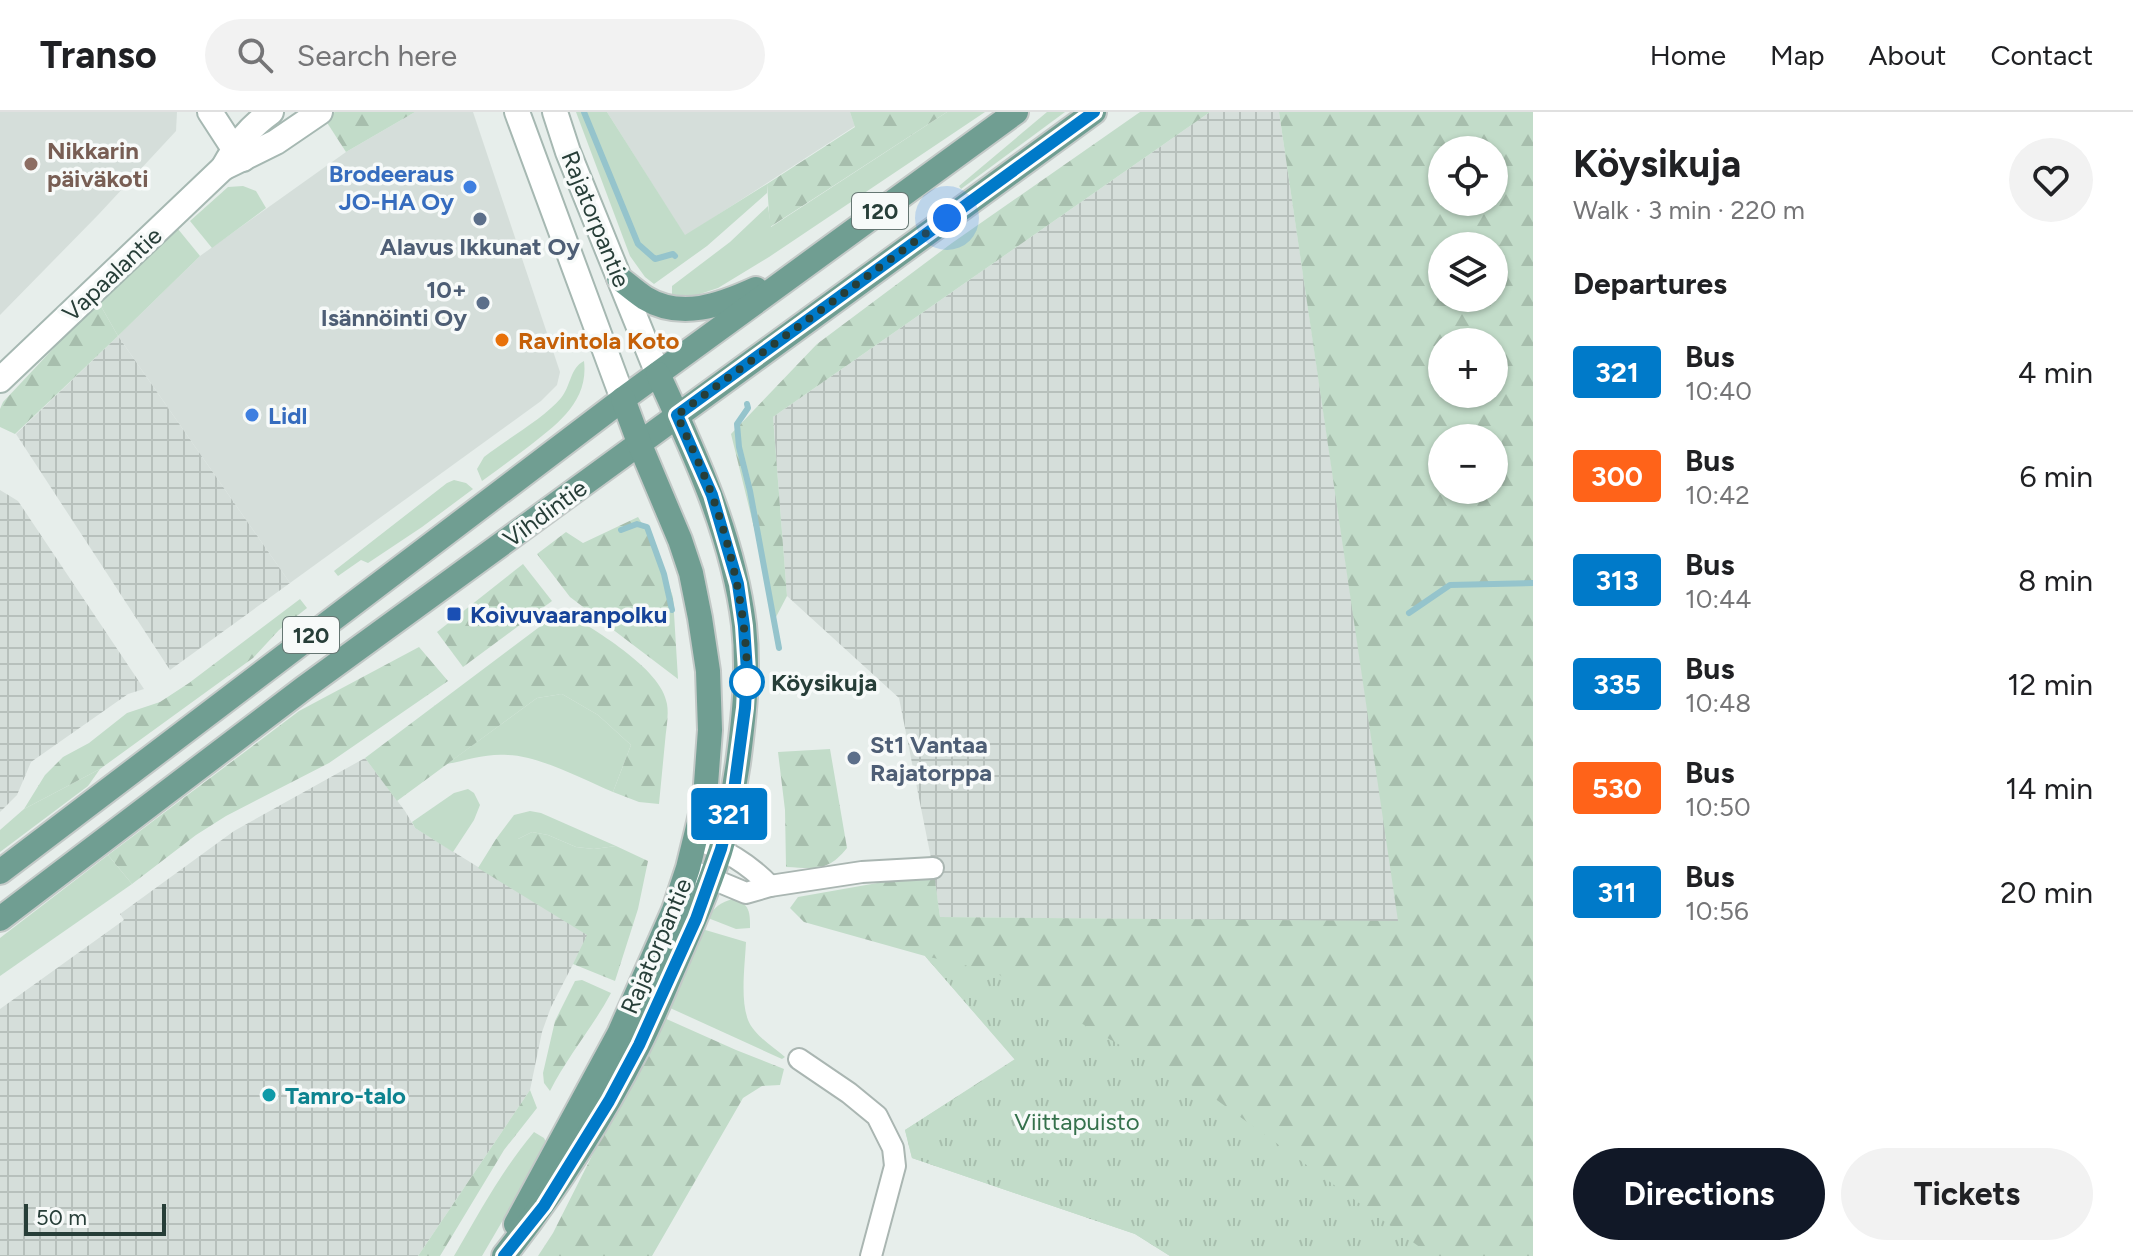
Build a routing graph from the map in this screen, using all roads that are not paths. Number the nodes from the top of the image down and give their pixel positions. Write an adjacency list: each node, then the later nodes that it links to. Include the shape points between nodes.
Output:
1 (210, 112): 9 (main road)
2 (271, 112): 8 (main road)
3 (320, 112): 9 (main road, Vapaalantie)
4 (517, 112): 14 (main road, Rajatorpantie)
5 (555, 112): 11 (main road, Rajatorpantie)
6 (1016, 112): 10 (main road, Vihdintie / 120)
7 (1094, 112): 15 (main road, Vihdintie / 120)
8 (243, 120): 9 (main road)
9 (240, 157): 13 (main road, Vapaalantie)
10 (802, 268): 11 (main road, via 729,301 688,309 659,305); 12 (main road, Vihdintie / 120)
11 (619, 278): 12 (main road, Rajatorpantie)
12 (658, 374): 14 (main road, Vihdintie / 120); 15 (main road, Rajatorpantie)
13 (0, 380)
14 (623, 399): 16 (main road, Rajatorpantie); 21 (main road, Vihdintie / 120)
15 (677, 415): 16 (main road, Vihdintie / 120); 18 (main road, Rajatorpantie, via 712,495 738,584 744,626 745,708)
16 (640, 445): 17 (main road, Rajatorpantie, via 691,573 706,658 710,730 705,798); 24 (main road, Vihdintie / 120, via 304,688)
17 (695, 839): 18 (street); 19 (main road, Rajatorpantie)
18 (721, 849): 22 (main road, Rajatorpantie); 23 (street)
19 (688, 868): 22 (street); 26 (main road, Rajatorpantie, via 619,1034)
20 (933, 868): 23 (street)
21 (0, 872)
22 (710, 879): 23 (street, via 746,893); 26 (main road, Rajatorpantie, via 639,1045 609,1101 544,1206)
23 (770, 886)
24 (0, 919)
25 (799, 1059): 27 (street, via 877,1116 893,1148 895,1166)
26 (502, 1256)
27 (871, 1256)

